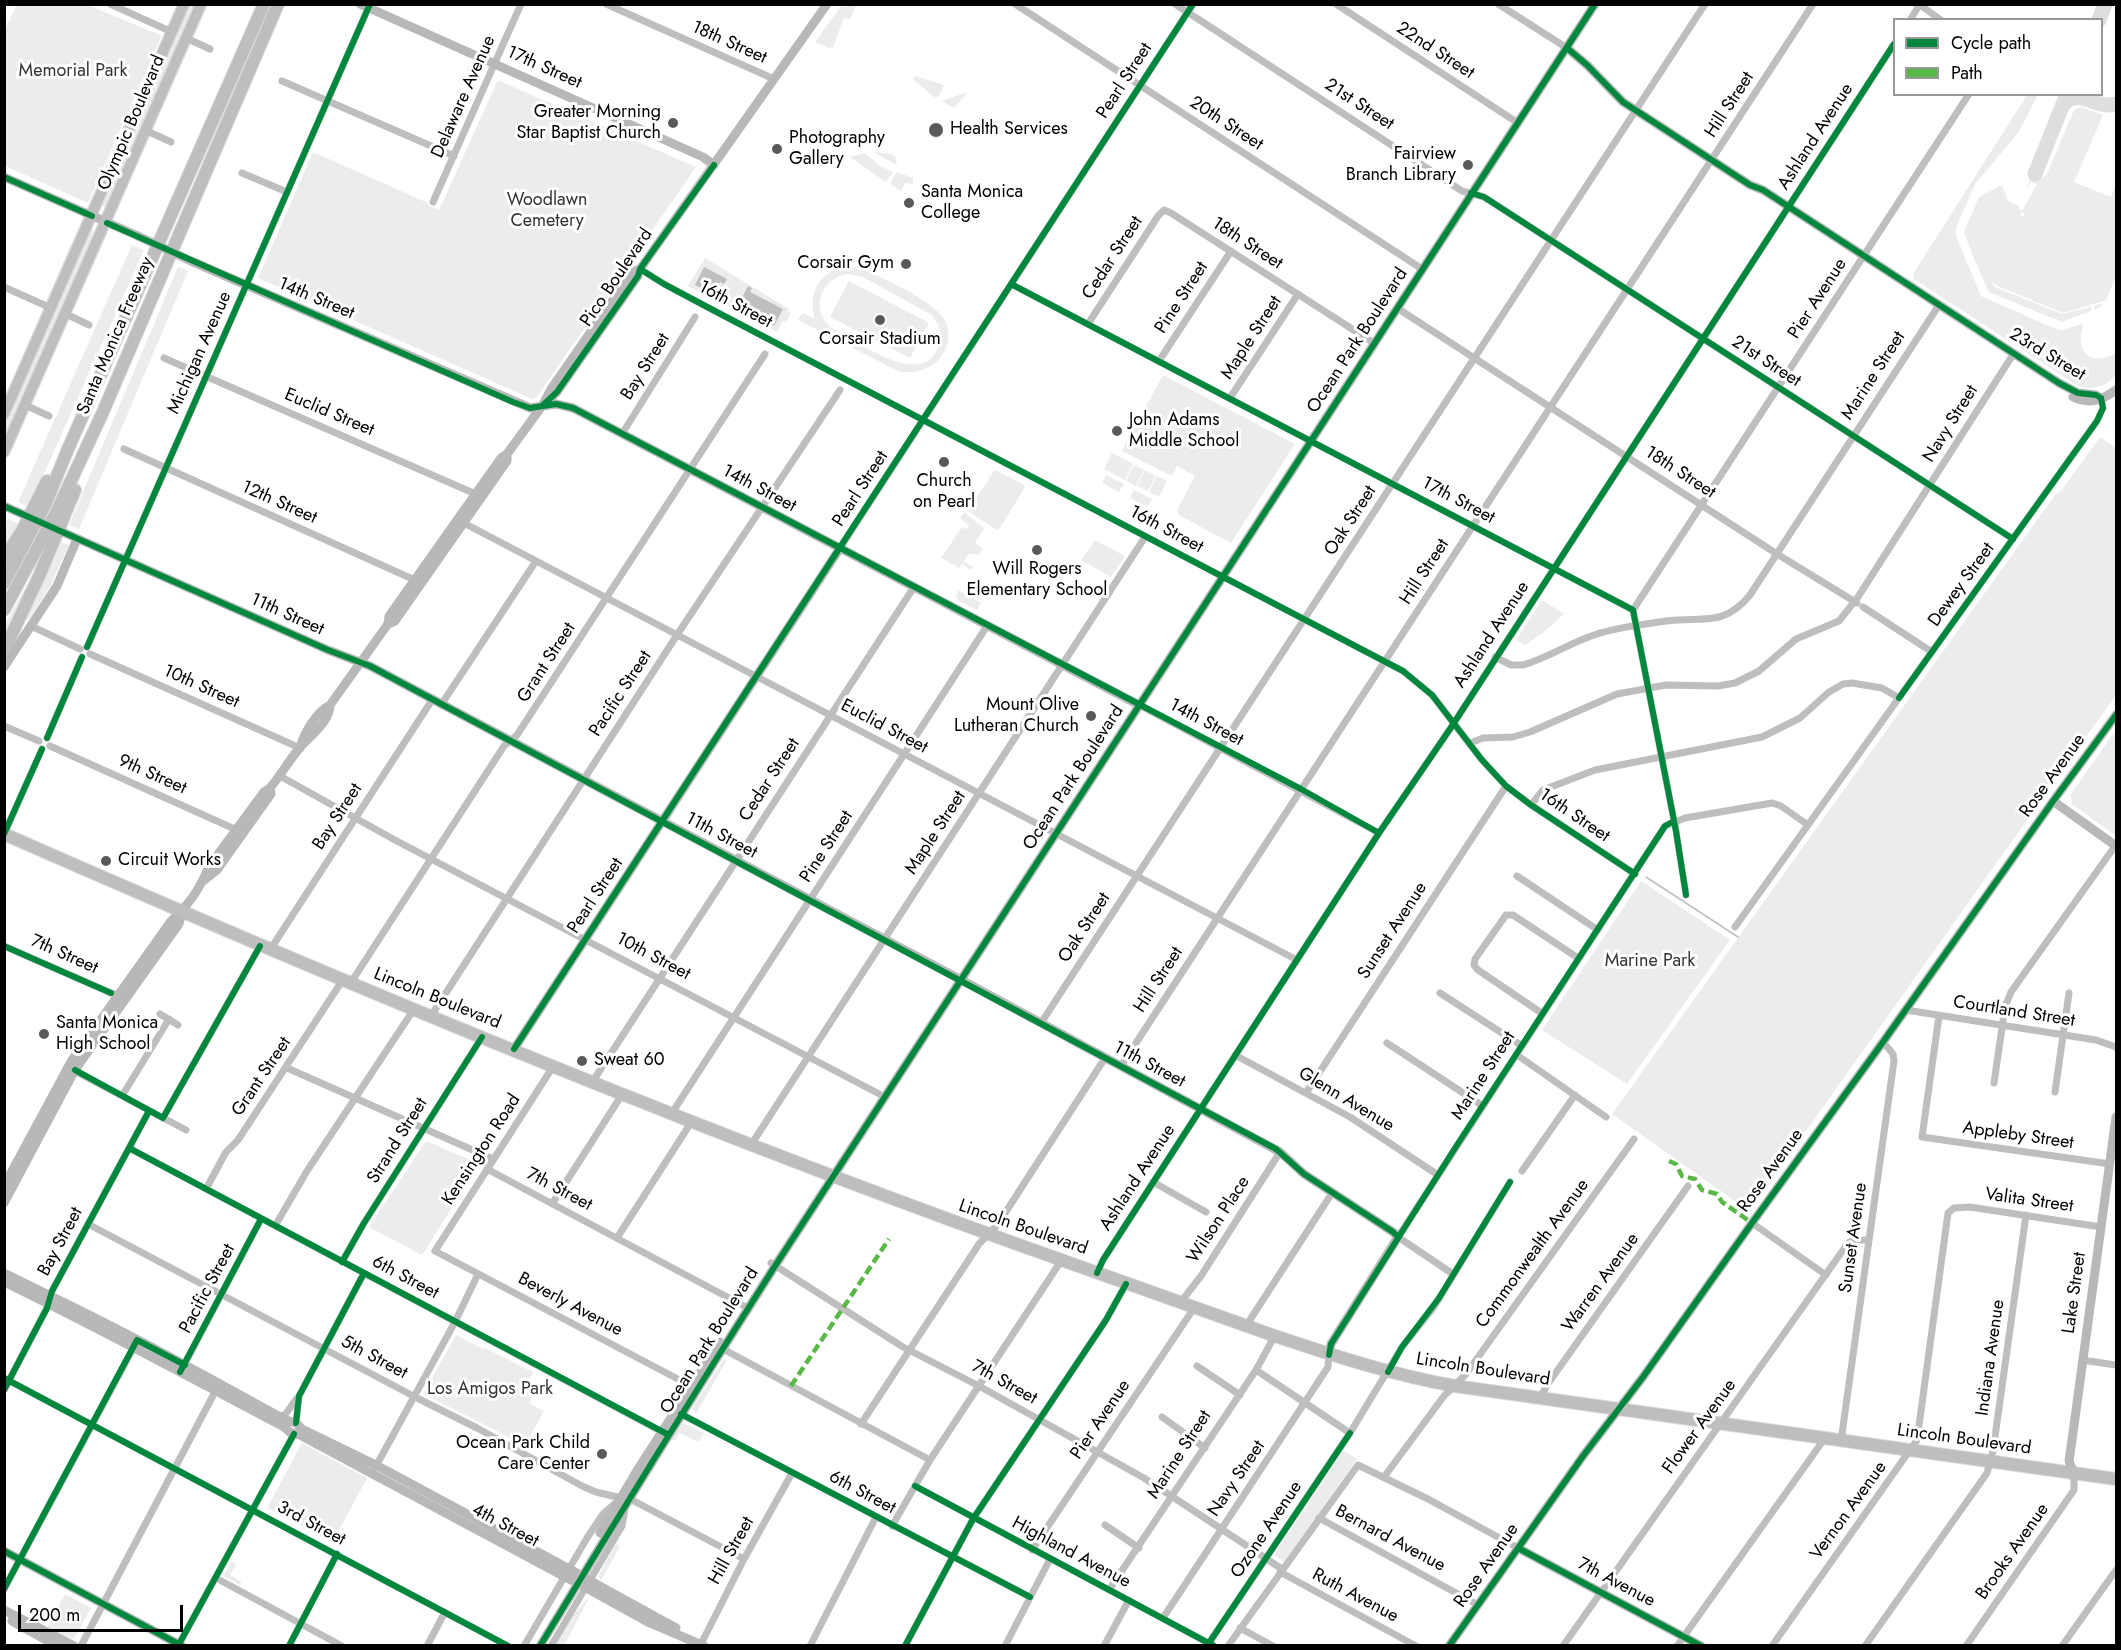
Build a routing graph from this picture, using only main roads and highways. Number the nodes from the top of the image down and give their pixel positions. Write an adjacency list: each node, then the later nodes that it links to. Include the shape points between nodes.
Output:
1 (184, 4): 9 (main road, Olympic Boulevard)
2 (201, 4): 13 (main road, Olympic Boulevard)
3 (257, 4): 7 (highway)
4 (264, 4): 7 (highway, Santa Monica Freeway)
5 (278, 4): 8 (highway, Santa Monica Freeway)
6 (286, 4): 8 (highway, via 260,60)
7 (241, 55): 12 (highway, Santa Monica Freeway)
8 (248, 76): 11 (highway, Santa Monica Freeway)
9 (8, 398): 10 (main road, Olympic Boulevard)
10 (4, 414)
11 (102, 414): 16 (highway, Santa Monica Freeway, via 56,513); 17 (highway, via 95,444)
12 (68, 449): 14 (highway, via 54,465 28,521); 15 (highway, Santa Monica Freeway, via 45,505)
13 (4, 452)
14 (4, 558)
15 (4, 583)
16 (4, 610)
17 (4, 651)
18 (4, 834): 19 (highway, Lincoln Boulevard, via 346,982 752,1145 988,1235 1329,1355 1455,1386)
19 (2116, 1479)

